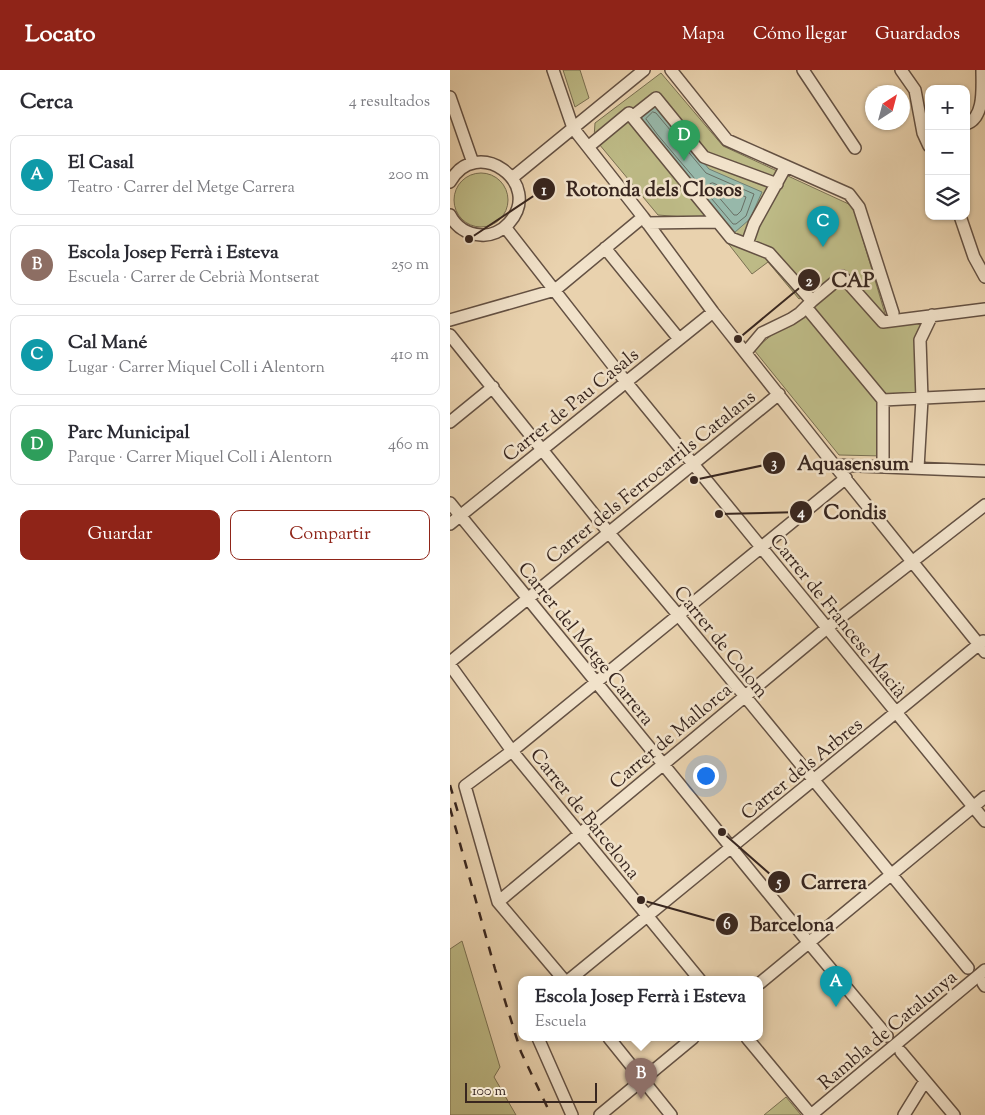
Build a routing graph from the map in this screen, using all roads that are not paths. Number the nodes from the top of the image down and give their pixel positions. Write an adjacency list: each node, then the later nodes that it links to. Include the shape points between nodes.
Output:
1 (552, 70): 11 (street)
2 (644, 70): 11 (street)
3 (671, 70): 16 (street, via 726,140)
4 (803, 70): 14 (street)
5 (901, 70): 12 (street, via 915,90)
6 (982, 70): 9 (street)
7 (450, 97): 15 (street)
8 (632, 117): 13 (street, via 629,113); 19 (street, via 656,98 704,157); 23 (street)
9 (982, 117): 10 (street)
10 (970, 122)
11 (573, 128): 13 (street); 17 (street)
12 (925, 130)
13 (588, 147): 21 (street)
14 (855, 148)
15 (473, 164): 17 (street, via 495,164); 18 (street, via 462,168)
16 (786, 166): 19 (street); 32 (street, via 849,194 859,207)
17 (512, 178): 24 (street, via 517,188 518,204)
18 (450, 182)
19 (777, 184): 25 (street, via 754,224)
20 (451, 219): 24 (street, via 461,229 484,235)
21 (645, 220): 23 (street); 26 (street); 31 (street)
22 (961, 220): 27 (street, via 974,257)
23 (718, 222): 25 (street, via 731,238)
24 (505, 227): 28 (street, Carrer de Francesc Macià)
25 (747, 244): 29 (street, via 769,253)
26 (605, 248): 28 (street); 36 (street)
27 (985, 277)
28 (554, 290): 34 (street); 38 (street, Carrer de Francesc Macià)
29 (809, 304): 33 (street, via 842,276 882,322); 37 (street, via 792,319 762,333); 43 (street)
30 (985, 308): 33 (street)
31 (713, 312): 36 (street, Carrer de Pau Casals); 37 (street)
32 (892, 313)
33 (932, 316): 42 (street, via 920,340)
34 (450, 320)
35 (450, 335): 39 (street, Carrer de Colom)
36 (679, 339): 38 (street, Carrer de Pau Casals)
37 (746, 352): 40 (street)
38 (626, 382): 45 (street, Carrer de Pau Casals); 46 (street, Carrer de Francesc Macià)
39 (493, 387): 44 (street); 45 (street, Carrer de Colom)
40 (779, 394): 46 (street, Carrer dels Ferrocarrils Catalans); 47 (street)
41 (985, 395): 42 (street)
42 (922, 399): 43 (street); 49 (street)
43 (883, 400): 48 (street)
44 (450, 422)
45 (542, 448): 54 (street, Carrer de Pau Casals); 56 (street, Carrer de Colom)
46 (694, 463): 56 (street, Carrer dels Ferrocarrils Catalans); 57 (street, Carrer de Francesc Macià)
47 (834, 465): 48 (street); 51 (street)
48 (883, 466): 49 (street)
49 (918, 468): 50 (street)
50 (985, 471)
51 (846, 478): 57 (street); 58 (street)
52 (450, 503): 54 (street, Carrer del Metge Carrera)
53 (985, 504): 58 (street, Carrer de Mallorca)
54 (460, 516): 55 (street, Carrer de Pau Casals); 59 (street, Carrer del Metge Carrera)
55 (450, 524)
56 (609, 532): 59 (street, Carrer dels Ferrocarrils Catalans); 60 (street, Carrer de Colom)
57 (762, 548): 60 (street); 61 (street, Carrer de Francesc Macià)
58 (911, 561): 61 (street, Carrer de Mallorca); 62 (street)
59 (528, 598): 63 (street, Carrer dels Ferrocarrils Catalans); 64 (street, Carrer del Metge Carrera)
60 (679, 616): 64 (street); 65 (street, Carrer de Colom)
61 (827, 628): 65 (street, Carrer de Mallorca); 66 (street, Carrer de Francesc Macià)
62 (983, 645): 66 (street, Carrer dels Arbres)
63 (450, 664): 67 (street, Carrer de Barcelona)
64 (596, 682): 67 (street); 68 (street, Carrer del Metge Carrera)
65 (744, 696): 68 (street, Carrer de Mallorca); 69 (street, Carrer de Colom)
66 (896, 713): 69 (street, Carrer dels Arbres); 71 (street, Carrer de Francesc Macià)
67 (512, 751): 73 (street, Carrer de Barcelona); 76 (street, via 465,786)
68 (663, 764): 73 (street, Carrer de Mallorca); 74 (street, Carrer del Metge Carrera)
69 (813, 781): 74 (street, Carrer dels Arbres); 75 (street, Carrer de Colom)
70 (985, 797): 71 (street)
71 (973, 807): 72 (street, Carrer de Francesc Macià); 75 (street)
72 (985, 821)
73 (580, 833): 76 (street, Carrer de Mallorca); 77 (street, Carrer de Barcelona)
74 (731, 848): 77 (street, Carrer dels Arbres); 78 (street, Carrer del Metge Carrera)
75 (890, 875): 78 (street); 79 (street, Carrer de Colom)
76 (498, 902): 81 (street)
77 (648, 916): 82 (street, Carrer dels Arbres); 83 (street, Carrer de Barcelona)
78 (809, 943): 84 (street); 85 (street, Carrer del Metge Carrera)
79 (968, 968)
80 (985, 970): 96 (street, Rambla de Catalunya)
81 (561, 976)
82 (574, 976)
83 (697, 976)
84 (763, 981)
85 (888, 1036)
86 (539, 1041): 93 (street)
87 (611, 1041): 91 (street)
88 (689, 1041): 91 (street)
89 (749, 1041): 96 (street)
90 (901, 1052): 92 (street)
91 (642, 1080): 94 (street); 95 (street)
92 (925, 1081): 97 (street); 98 (street)
93 (572, 1115)
94 (600, 1115)
95 (671, 1115)
96 (811, 1115)
97 (904, 1115)
98 (954, 1115)

